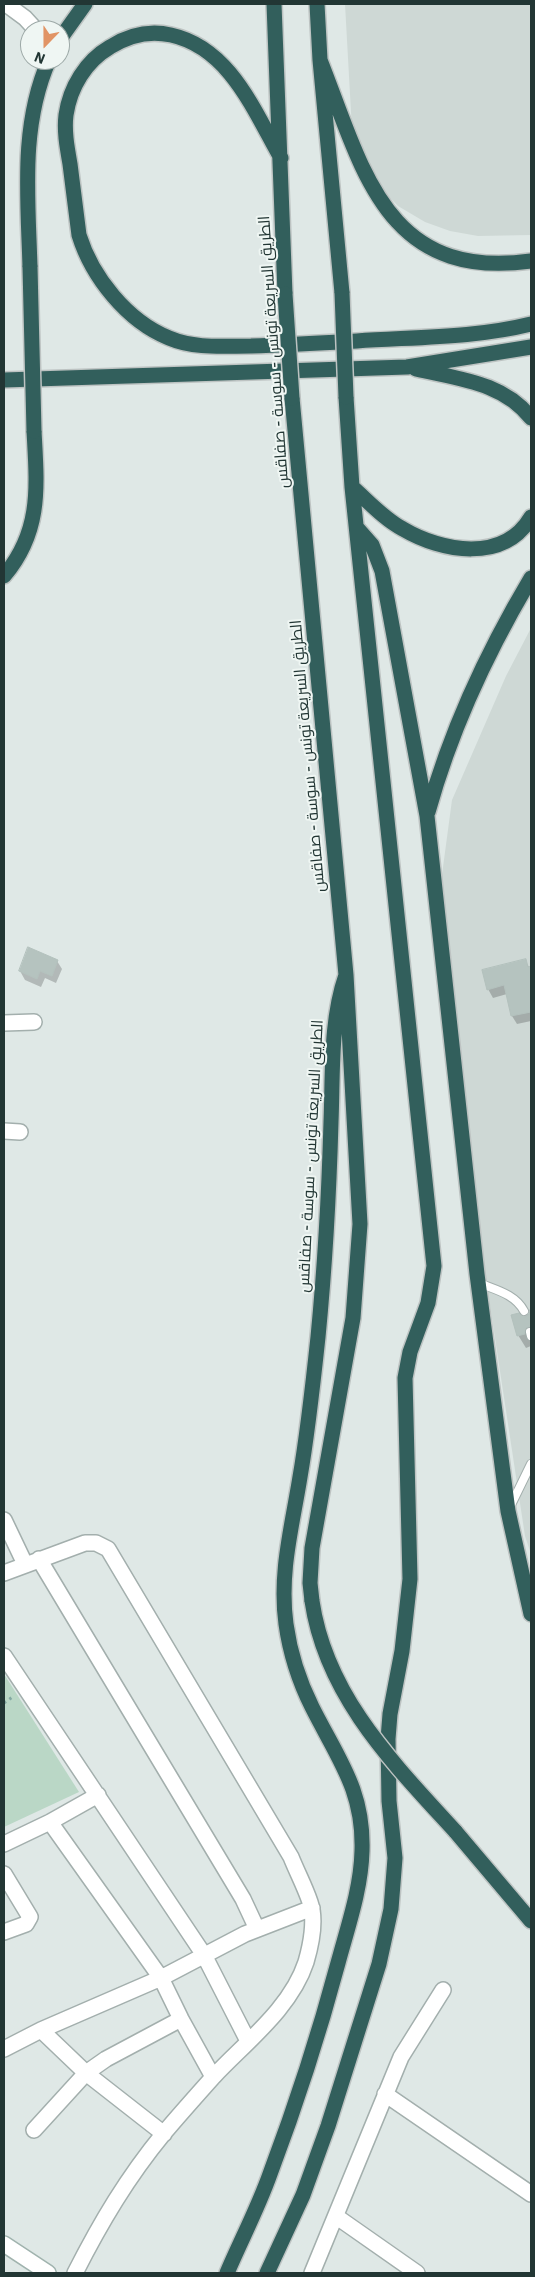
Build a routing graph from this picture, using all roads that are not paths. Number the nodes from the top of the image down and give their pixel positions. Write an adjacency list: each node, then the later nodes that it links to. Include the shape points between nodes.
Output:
1 (6, 4): 5 (street)
2 (85, 4): 6 (highway)
3 (274, 4): 9 (highway, الطريق السريعة تونس - سوسة - صفاقس)
4 (317, 4): 7 (highway)
5 (27, 20)
6 (70, 25)
7 (320, 60): 10 (highway, via 367,181 401,226 424,243 458,258 505,265); 16 (highway, bridge, via 342,293)
8 (45, 70): 19 (highway, bridge, via 38,91 27,158 37,487 33,521 20,553)
9 (281, 158): 11 (highway, via 232,76 209,53 178,37 152,33 126,37 90,63 69,102 66,128 79,235 88,259 111,292 144,324 163,335 183,343 211,347 289,345 468,334); 22 (highway, الطريق السريعة تونس - سوسة - صفاقس, bridge, via 292,398)
10 (531, 261)
11 (531, 324)
12 (531, 347): 13 (highway)
13 (408, 367): 14 (highway); 15 (highway, via 490,387 514,400)
14 (4, 380)
15 (531, 418)
16 (352, 487): 17 (highway, via 402,529 457,548 479,549 501,543 520,530); 18 (highway)
17 (531, 517)
18 (357, 528): 21 (highway, via 372,544 382,571); 62 (highway, via 434,1266 428,1303 404,1378 410,1579 388,1739 394,1858 391,1909 379,1964 328,2126 303,2195)
19 (4, 576)
20 (531, 578): 21 (highway, via 462,712)
21 (427, 816): 27 (highway)
22 (346, 975): 41 (highway, bridge, via 359,1186 359,1262 353,1318 312,1548 314,1618 325,1653 350,1706 382,1751 488,1867); 61 (highway, الطريق السريعة تونس - سوسة - صفاقس, via 335,1020 318,1338 305,1448 286,1545 284,1587 287,1628 297,1670 314,1711 354,1788 361,1818 362,1857 355,1903 328,2002 269,2178)
23 (34, 1022): 24 (street)
24 (4, 1023)
25 (4, 1131): 26 (street)
26 (20, 1132)
27 (479, 1283): 28 (lane, via 509,1295 521,1304); 30 (highway)
28 (524, 1312)
29 (531, 1464): 30 (lane)
30 (508, 1511): 34 (highway)
31 (4, 1520): 32 (street)
32 (32, 1562): 33 (street); 40 (street, via 85,1543 96,1543 108,1549 291,1857); 42 (street, via 243,1899)
33 (4, 1573)
34 (531, 1614)
35 (4, 1656): 36 (street)
36 (98, 1795): 37 (street); 44 (street)
37 (50, 1822): 38 (street); 45 (street)
38 (4, 1844)
39 (4, 1874): 43 (street, via 30,1917 26,1924)
40 (312, 1908): 42 (street); 49 (street, via 309,1950 302,1970 278,2008)
41 (531, 1921)
42 (257, 1928): 44 (street)
43 (4, 1932)
44 (204, 1955): 45 (street); 49 (street)
45 (161, 1978): 47 (street); 48 (street)
46 (443, 1990): 53 (street, via 402,2057)
47 (180, 2019): 51 (street); 52 (street)
48 (41, 2030): 50 (street); 51 (street)
49 (248, 2041): 52 (street)
50 (4, 2049)
51 (86, 2073): 54 (street); 55 (street)
52 (213, 2077): 55 (street)
53 (385, 2094): 56 (street); 57 (street)
54 (34, 2130)
55 (164, 2134): 60 (street, via 125,2184)
56 (531, 2194)
57 (336, 2216): 63 (street); 64 (street)
58 (4, 2244): 59 (street)
59 (48, 2273)
60 (75, 2273)
61 (227, 2273)
62 (267, 2273)
63 (312, 2273)
64 (417, 2273)

